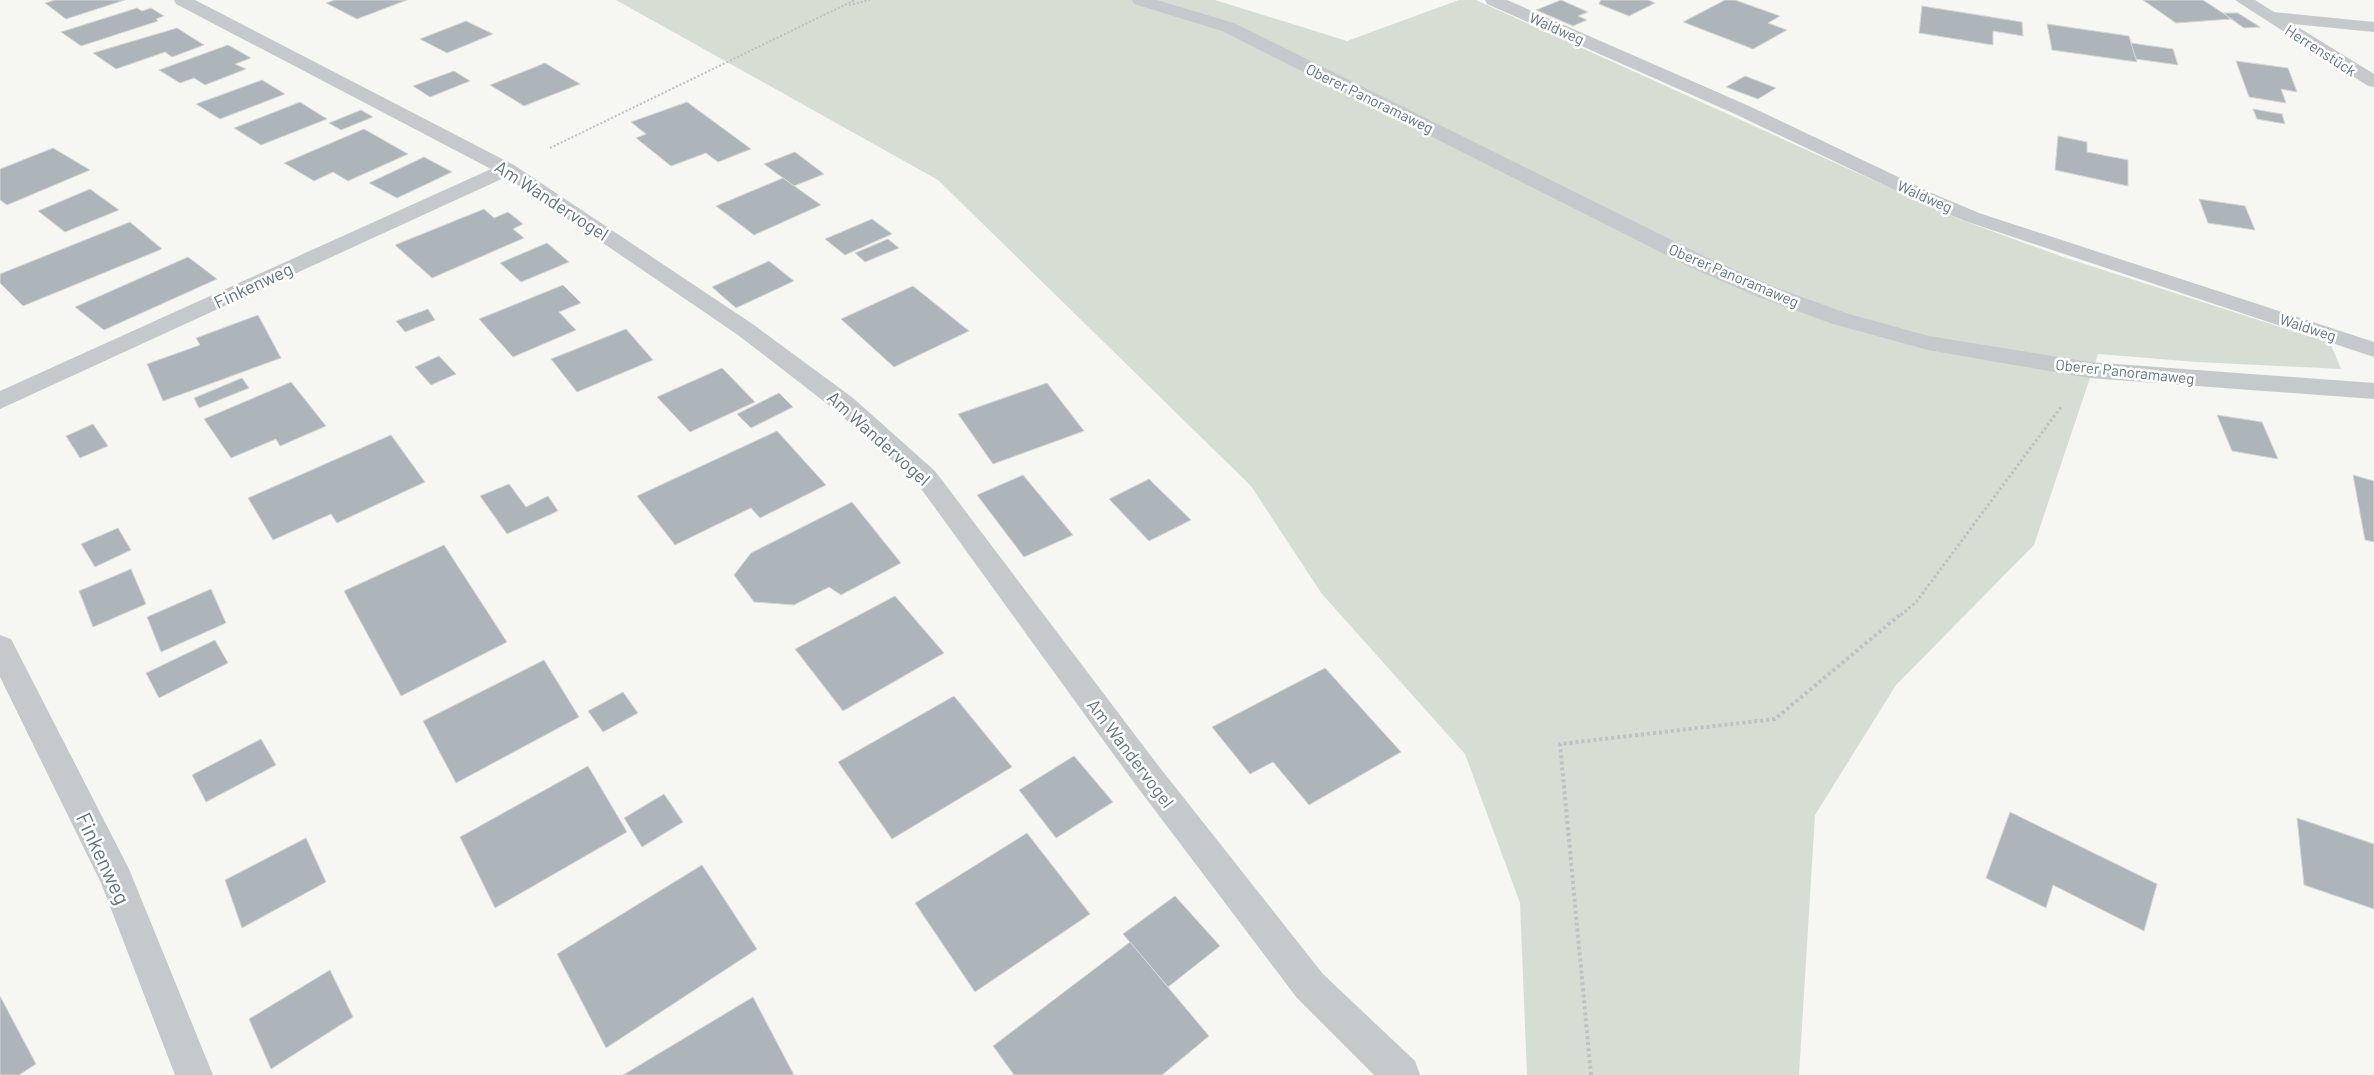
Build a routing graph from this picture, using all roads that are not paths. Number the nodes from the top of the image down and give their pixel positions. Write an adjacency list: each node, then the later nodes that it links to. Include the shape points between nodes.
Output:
1 (182, 0): 8 (street, Am Wandervogel)
2 (1140, 0): 10 (street, Oberer Panoramaweg, via 1228,27 1698,262 1764,291 1841,319 1928,343 2089,370)
3 (1493, 0): 9 (street, Waldweg, via 1742,110 1972,217)
4 (2243, 0): 5 (street, Herrenstück)
5 (2268, 16): 6 (street, Herrenstück); 7 (street, Herrenstück)
6 (2374, 27)
7 (2374, 82)
8 (507, 169): 11 (street, Finkenweg); 14 (street, Am Wandervogel, via 746,330 844,404 926,477 1146,774 1310,986)
9 (2374, 350)
10 (2374, 391)
11 (0, 401)
12 (0, 647): 13 (street, Finkenweg, via 117,880)
13 (194, 1075)
14 (1402, 1075)

